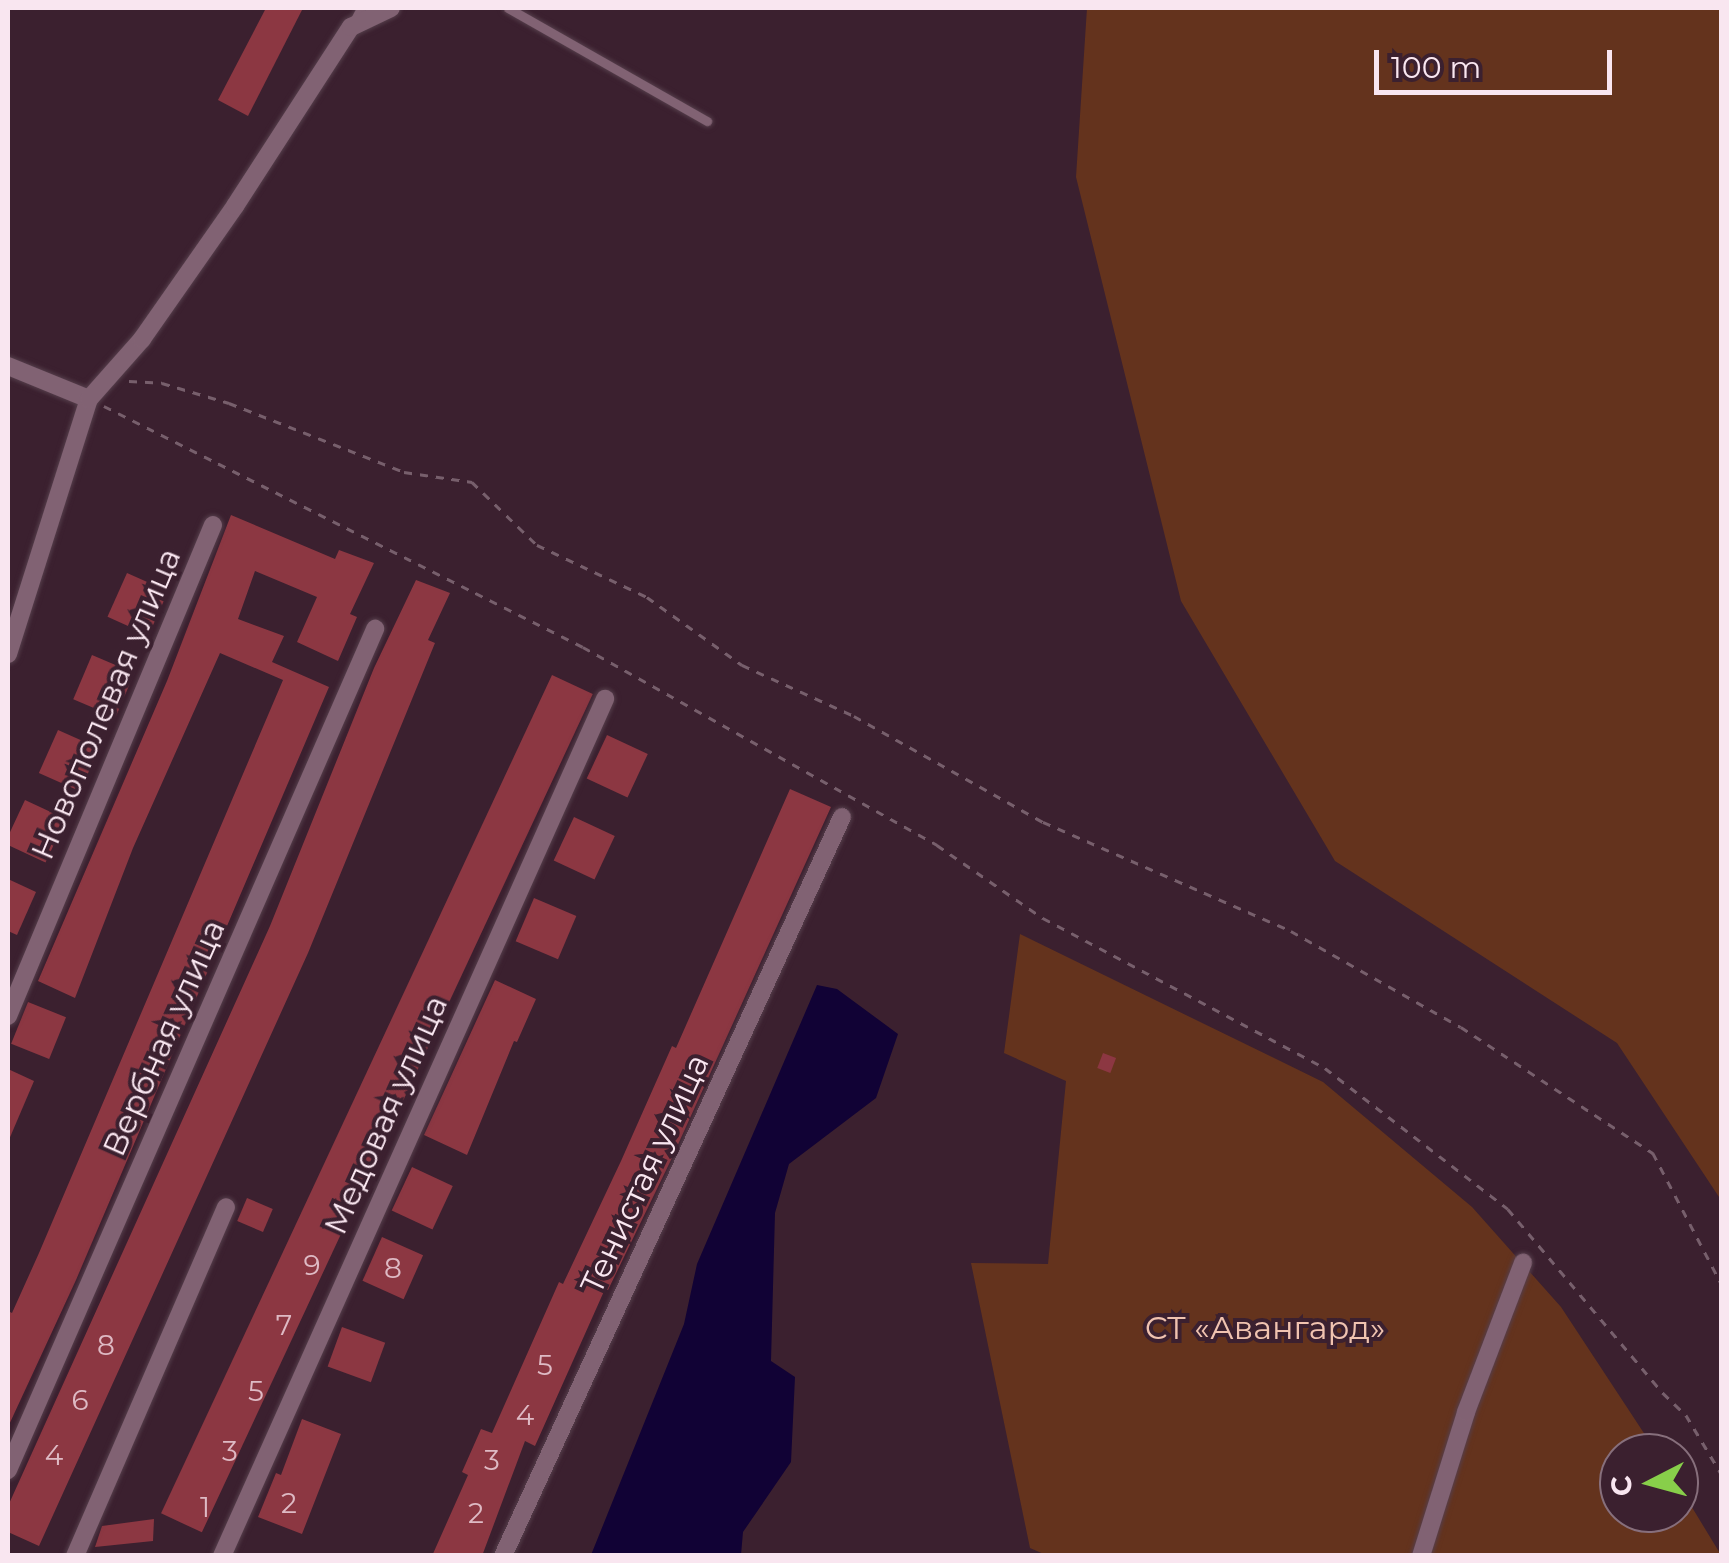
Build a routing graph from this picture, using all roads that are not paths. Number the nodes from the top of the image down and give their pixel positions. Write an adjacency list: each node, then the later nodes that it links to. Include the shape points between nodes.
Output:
1 (361, 8): 4 (lane)
2 (391, 8): 4 (street)
3 (508, 8): 5 (lane)
4 (350, 27): 7 (street, via 162,309)
5 (707, 121)
6 (8, 366): 7 (street)
7 (89, 398): 10 (street)
8 (213, 526): 13 (street, Новополевая улица)
9 (375, 630): 16 (street, Вербная улица)
10 (8, 654)
11 (606, 699): 18 (street, Медовая улица)
12 (842, 817): 19 (street, Тенистая улица)
13 (8, 1016)
14 (226, 1207): 17 (street)
15 (1523, 1263): 20 (street)
16 (8, 1470)
17 (75, 1556)
18 (222, 1556)
19 (504, 1556)
20 (1421, 1556)

